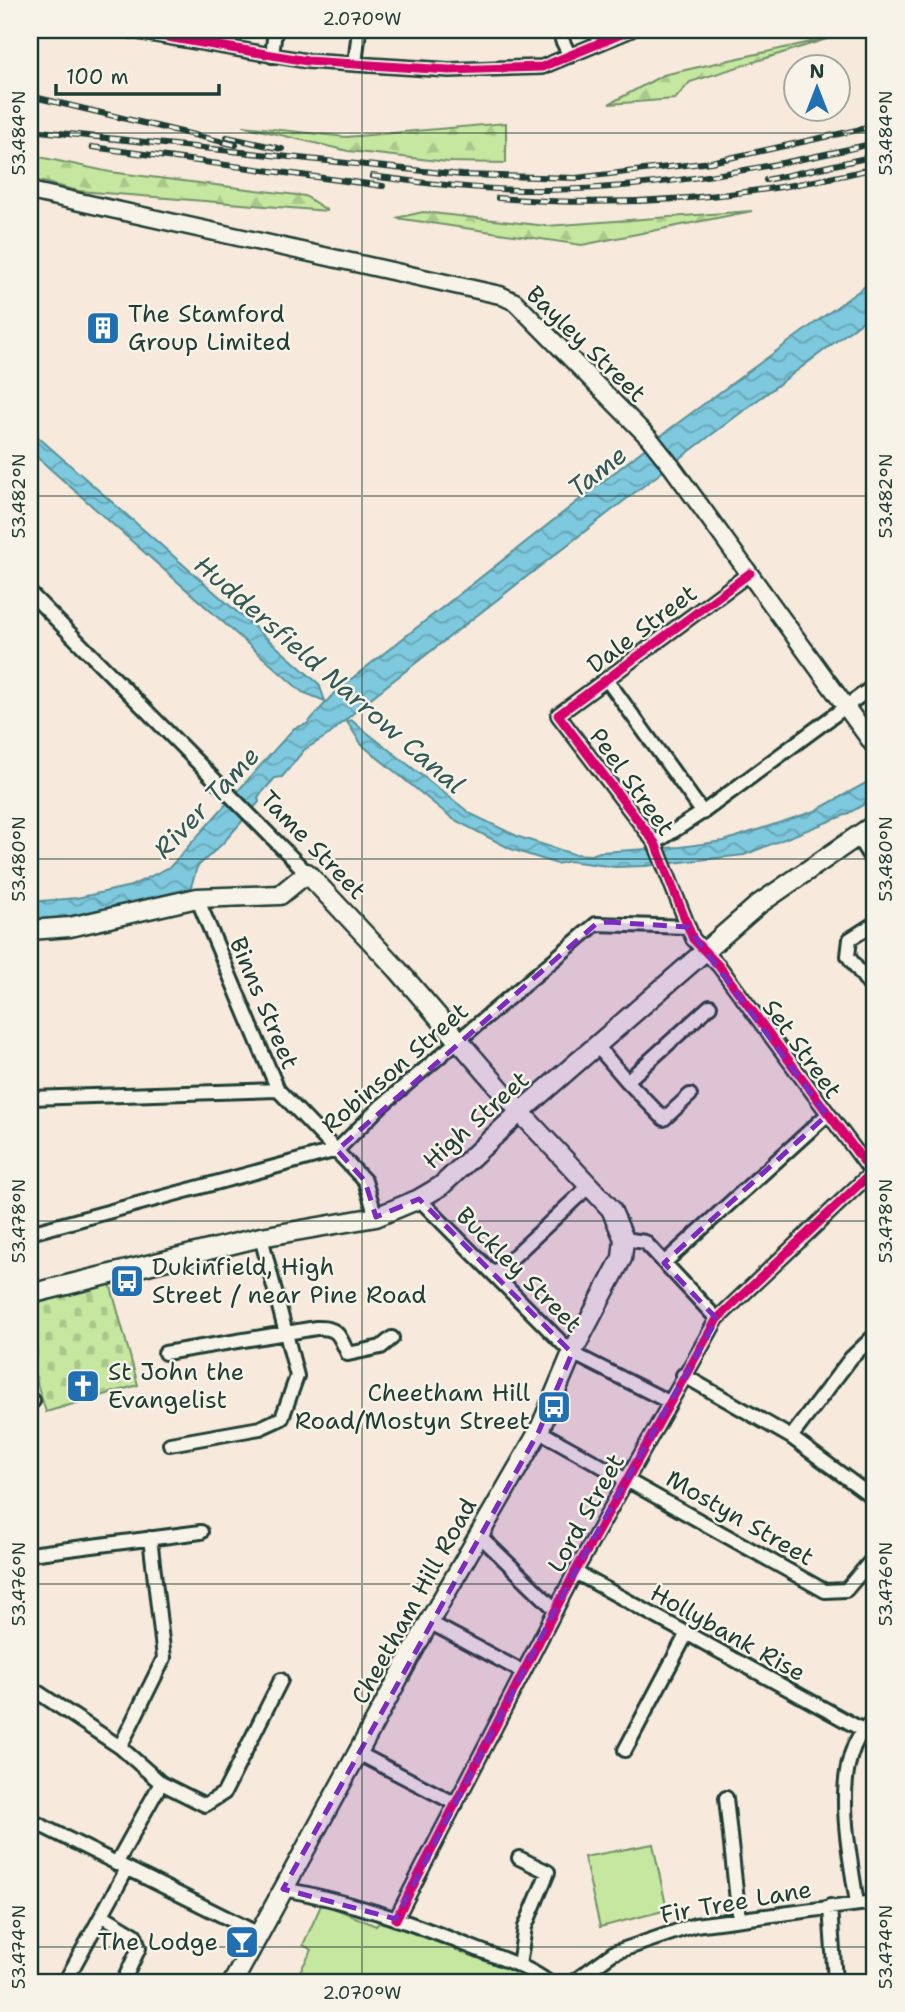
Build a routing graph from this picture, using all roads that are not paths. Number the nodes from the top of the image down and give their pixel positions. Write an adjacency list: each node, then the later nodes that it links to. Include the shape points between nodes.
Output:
1 (125, 30): 6 (street)
2 (275, 30): 7 (street)
3 (359, 30): 9 (street)
4 (564, 30): 8 (street, via 562,40)
5 (631, 30): 8 (street)
6 (195, 35): 7 (street)
7 (272, 56): 9 (street)
8 (570, 56): 9 (street, via 527,69)
9 (355, 64)
10 (30, 191): 11 (street, Bayley Street, via 515,302 649,438)
11 (750, 573): 13 (street, Dale Street); 15 (street, Bayley Street)
12 (30, 593): 22 (street, Tame Street)
13 (607, 680): 16 (street, Dale Street); 18 (street)
14 (875, 685): 15 (street)
15 (847, 705): 17 (street, Bayley Street); 18 (street)
16 (558, 715): 20 (street, Peel Street)
17 (875, 747)
18 (703, 813): 20 (street)
19 (868, 834): 21 (street); 27 (main road, High Street, via 759,904)
20 (655, 843): 25 (street, Peel Street)
21 (875, 865)
22 (307, 873): 23 (main road, via 280,895); 30 (main road, Tame Street)
23 (197, 898): 26 (main road, via 70,928); 33 (street, Binns Street)
24 (875, 923): 28 (street, via 850,939 848,956)
25 (688, 927): 27 (street, Peel Street); 30 (street, Robinson Street, via 596,924)
26 (30, 930)
27 (704, 950): 31 (main road, High Street); 37 (street, Set Street)
28 (875, 993)
29 (710, 1006): 32 (street)
30 (460, 1040): 36 (main road, Tame Street); 38 (street, Robinson Street)
31 (597, 1046): 32 (street); 36 (main road, High Street)
32 (627, 1081): 34 (street, via 664,1119)
33 (278, 1090): 35 (street); 38 (street, Binns Street)
34 (690, 1095)
35 (30, 1098)
36 (520, 1112): 40 (main road, Tame Street); 41 (main road, High Street, via 441,1186)
37 (827, 1115): 39 (street, Set Street); 46 (street)
38 (337, 1150): 42 (street, Binns Street, via 365,1181); 43 (street, Robinson Street)
39 (870, 1170): 49 (street, Lord Street)
40 (589, 1186): 45 (main road, Tame Street, via 611,1209); 47 (street)
41 (419, 1199): 42 (main road, High Street); 47 (street, Buckley Street)
42 (376, 1217): 44 (main road, High Street)
43 (30, 1233)
44 (261, 1237): 48 (main road, High Street); 50 (street)
45 (624, 1239): 46 (street, via 645,1242); 54 (main road, Cheetham Hill Road, via 614,1278)
46 (664, 1263): 49 (street)
47 (495, 1274): 54 (street, Buckley Street)
48 (30, 1294)
49 (717, 1318): 55 (street, Lord Street)
50 (286, 1332): 52 (street, via 332,1328 339,1332 348,1354 354,1355 381,1347); 53 (street); 59 (street, via 297,1376 282,1418 260,1428)
51 (875, 1335): 58 (street, via 850,1358)
52 (392, 1338)
53 (166, 1353)
54 (572, 1353): 56 (street, Buckley Street); 57 (main road, Cheetham Hill Road)
55 (683, 1376): 56 (street, Lord Street); 58 (street)
56 (669, 1402): 60 (street, Lord Street)
57 (539, 1431): 60 (street, Mostyn Street); 63 (main road, Cheetham Hill Road)
58 (791, 1437): 61 (street)
59 (170, 1444)
60 (628, 1478): 66 (street, Mostyn Street, via 825,1591 846,1590); 67 (street, Lord Street)
61 (875, 1499)
62 (201, 1532): 64 (street)
63 (478, 1534): 68 (street); 69 (main road, Cheetham Hill Road)
64 (150, 1538): 65 (street); 76 (street, via 164,1658)
65 (30, 1554)
66 (875, 1556)
67 (575, 1572): 68 (street, Lord Street); 70 (street, Hollybank Rise)
68 (555, 1610): 71 (street, Lord Street)
69 (429, 1622): 71 (street); 78 (main road, Cheetham Hill Road)
70 (686, 1635): 75 (street, Hollybank Rise); 77 (street)
71 (523, 1672): 81 (street, Lord Street)
72 (281, 1680): 79 (street, via 224,1793 205,1805)
73 (30, 1687): 76 (street)
74 (875, 1719): 75 (street)
75 (861, 1730): 87 (street, via 849,1763 844,1806)
76 (120, 1747): 79 (street)
77 (625, 1750)
78 (358, 1753): 81 (street); 85 (main road, Cheetham Hill Road)
79 (161, 1783): 84 (street)
80 (726, 1798): 91 (street)
81 (456, 1804): 90 (street, Lord Street)
82 (31, 1823): 84 (street)
83 (519, 1858): 93 (street, via 548,1872 526,1927)
84 (121, 1866): 89 (street); 92 (street)
85 (283, 1889): 90 (street); 92 (main road, Cheetham Hill Road)
86 (875, 1902): 87 (street, Fir Tree Lane)
87 (857, 1904): 88 (street, Fir Tree Lane)
88 (830, 1906): 91 (street, Fir Tree Lane); 99 (street)
89 (102, 1915): 94 (street); 95 (street, via 135,1935 139,1948)
90 (396, 1919): 93 (street)
91 (739, 1919): 98 (street, Fir Tree Lane, via 695,1925 636,1943 613,1953)
92 (258, 1934): 96 (main road, Cheetham Hill Road)
93 (519, 1965): 97 (street)
94 (65, 1982)
95 (122, 1982)
96 (233, 1982)
97 (548, 1982)
98 (573, 1982)
99 (835, 1982)

